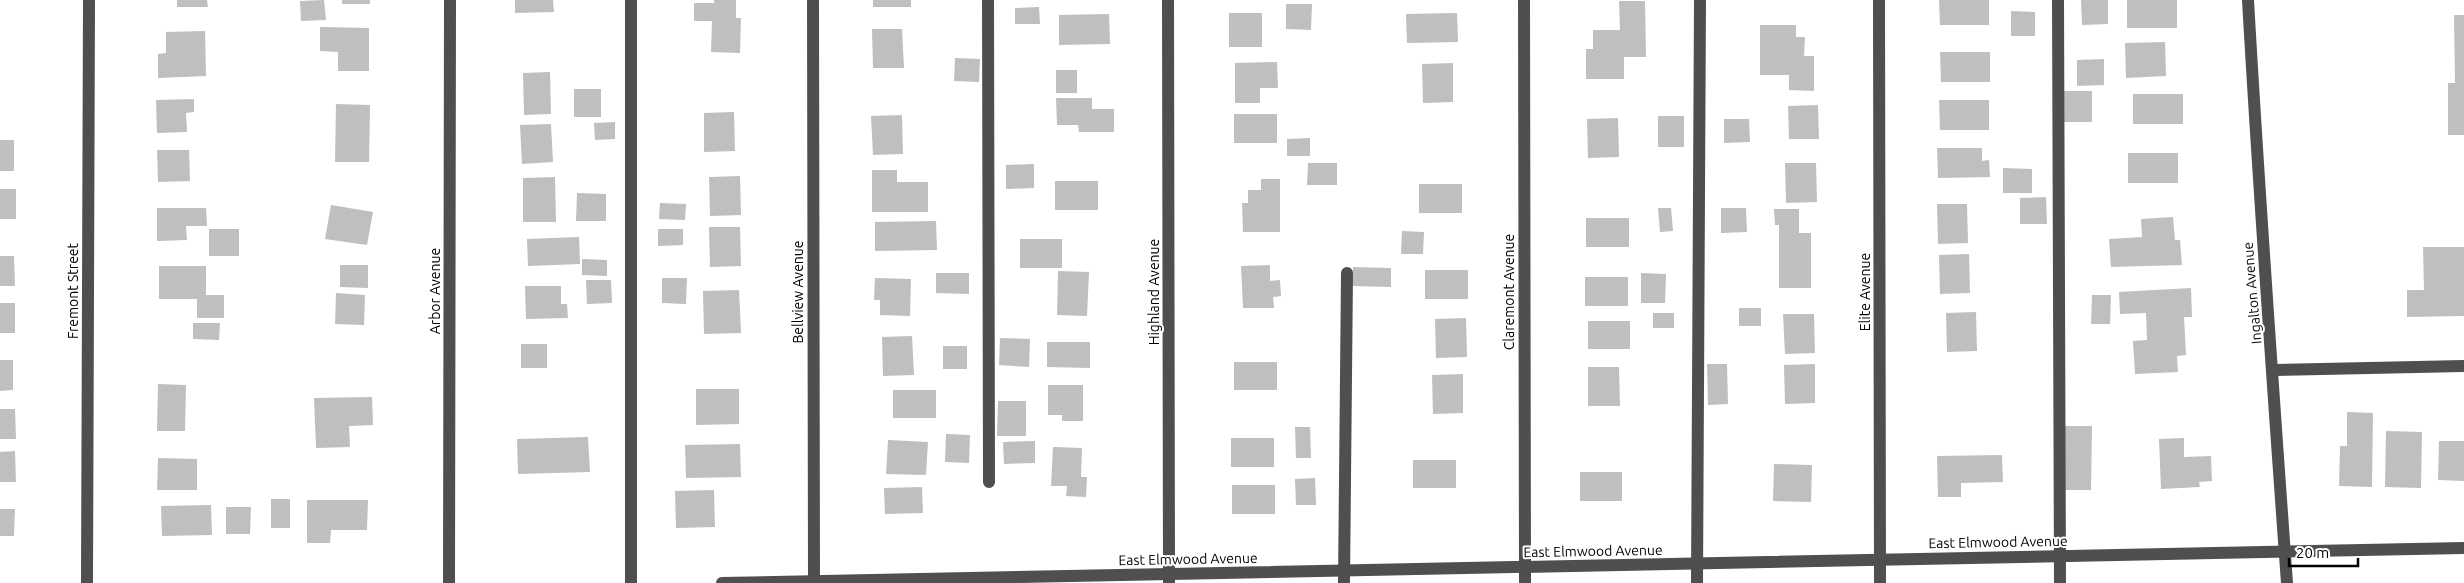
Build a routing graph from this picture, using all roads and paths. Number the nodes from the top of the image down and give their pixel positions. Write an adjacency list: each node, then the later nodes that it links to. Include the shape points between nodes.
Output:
1 (89, 0): 25 (street, Fremont Street)
2 (450, 0): 26 (street, Arbor Avenue)
3 (631, 0): 27 (street)
4 (813, 0): 24 (street, Bellview Avenue)
5 (988, 0): 15 (street)
6 (1168, 0): 23 (street, Highland Avenue)
7 (1524, 0): 21 (street, Claremont Avenue)
8 (1700, 0): 20 (street)
9 (1880, 0): 19 (street, Elite Avenue)
10 (2058, 0): 18 (street)
11 (2248, 0): 14 (street, Ingalton Avenue, via 2260,210)
12 (1347, 273): 22 (street)
13 (2464, 366): 14 (street)
14 (2274, 370): 17 (street, Ingalton Avenue)
15 (989, 482)
16 (2464, 548): 17 (street, East Elmwood Avenue)
17 (2285, 551): 18 (street, East Elmwood Avenue); 33 (street, Ingalton Avenue)
18 (2060, 556): 19 (street, East Elmwood Avenue); 32 (street)
19 (1880, 559): 20 (street, East Elmwood Avenue); 31 (street, Elite Avenue)
20 (1698, 564): 21 (street, East Elmwood Avenue); 30 (street)
21 (1524, 567): 22 (street, East Elmwood Avenue); 29 (street, Claremont Avenue)
22 (1344, 577): 23 (street, East Elmwood Avenue)
23 (1169, 578): 24 (street, East Elmwood Avenue)
24 (814, 582): 28 (street, East Elmwood Avenue)
25 (87, 583)
26 (449, 583)
27 (631, 583)
28 (722, 583)
29 (1524, 583)
30 (1697, 583)
31 (1880, 583)
32 (2060, 583)
33 (2287, 583)

